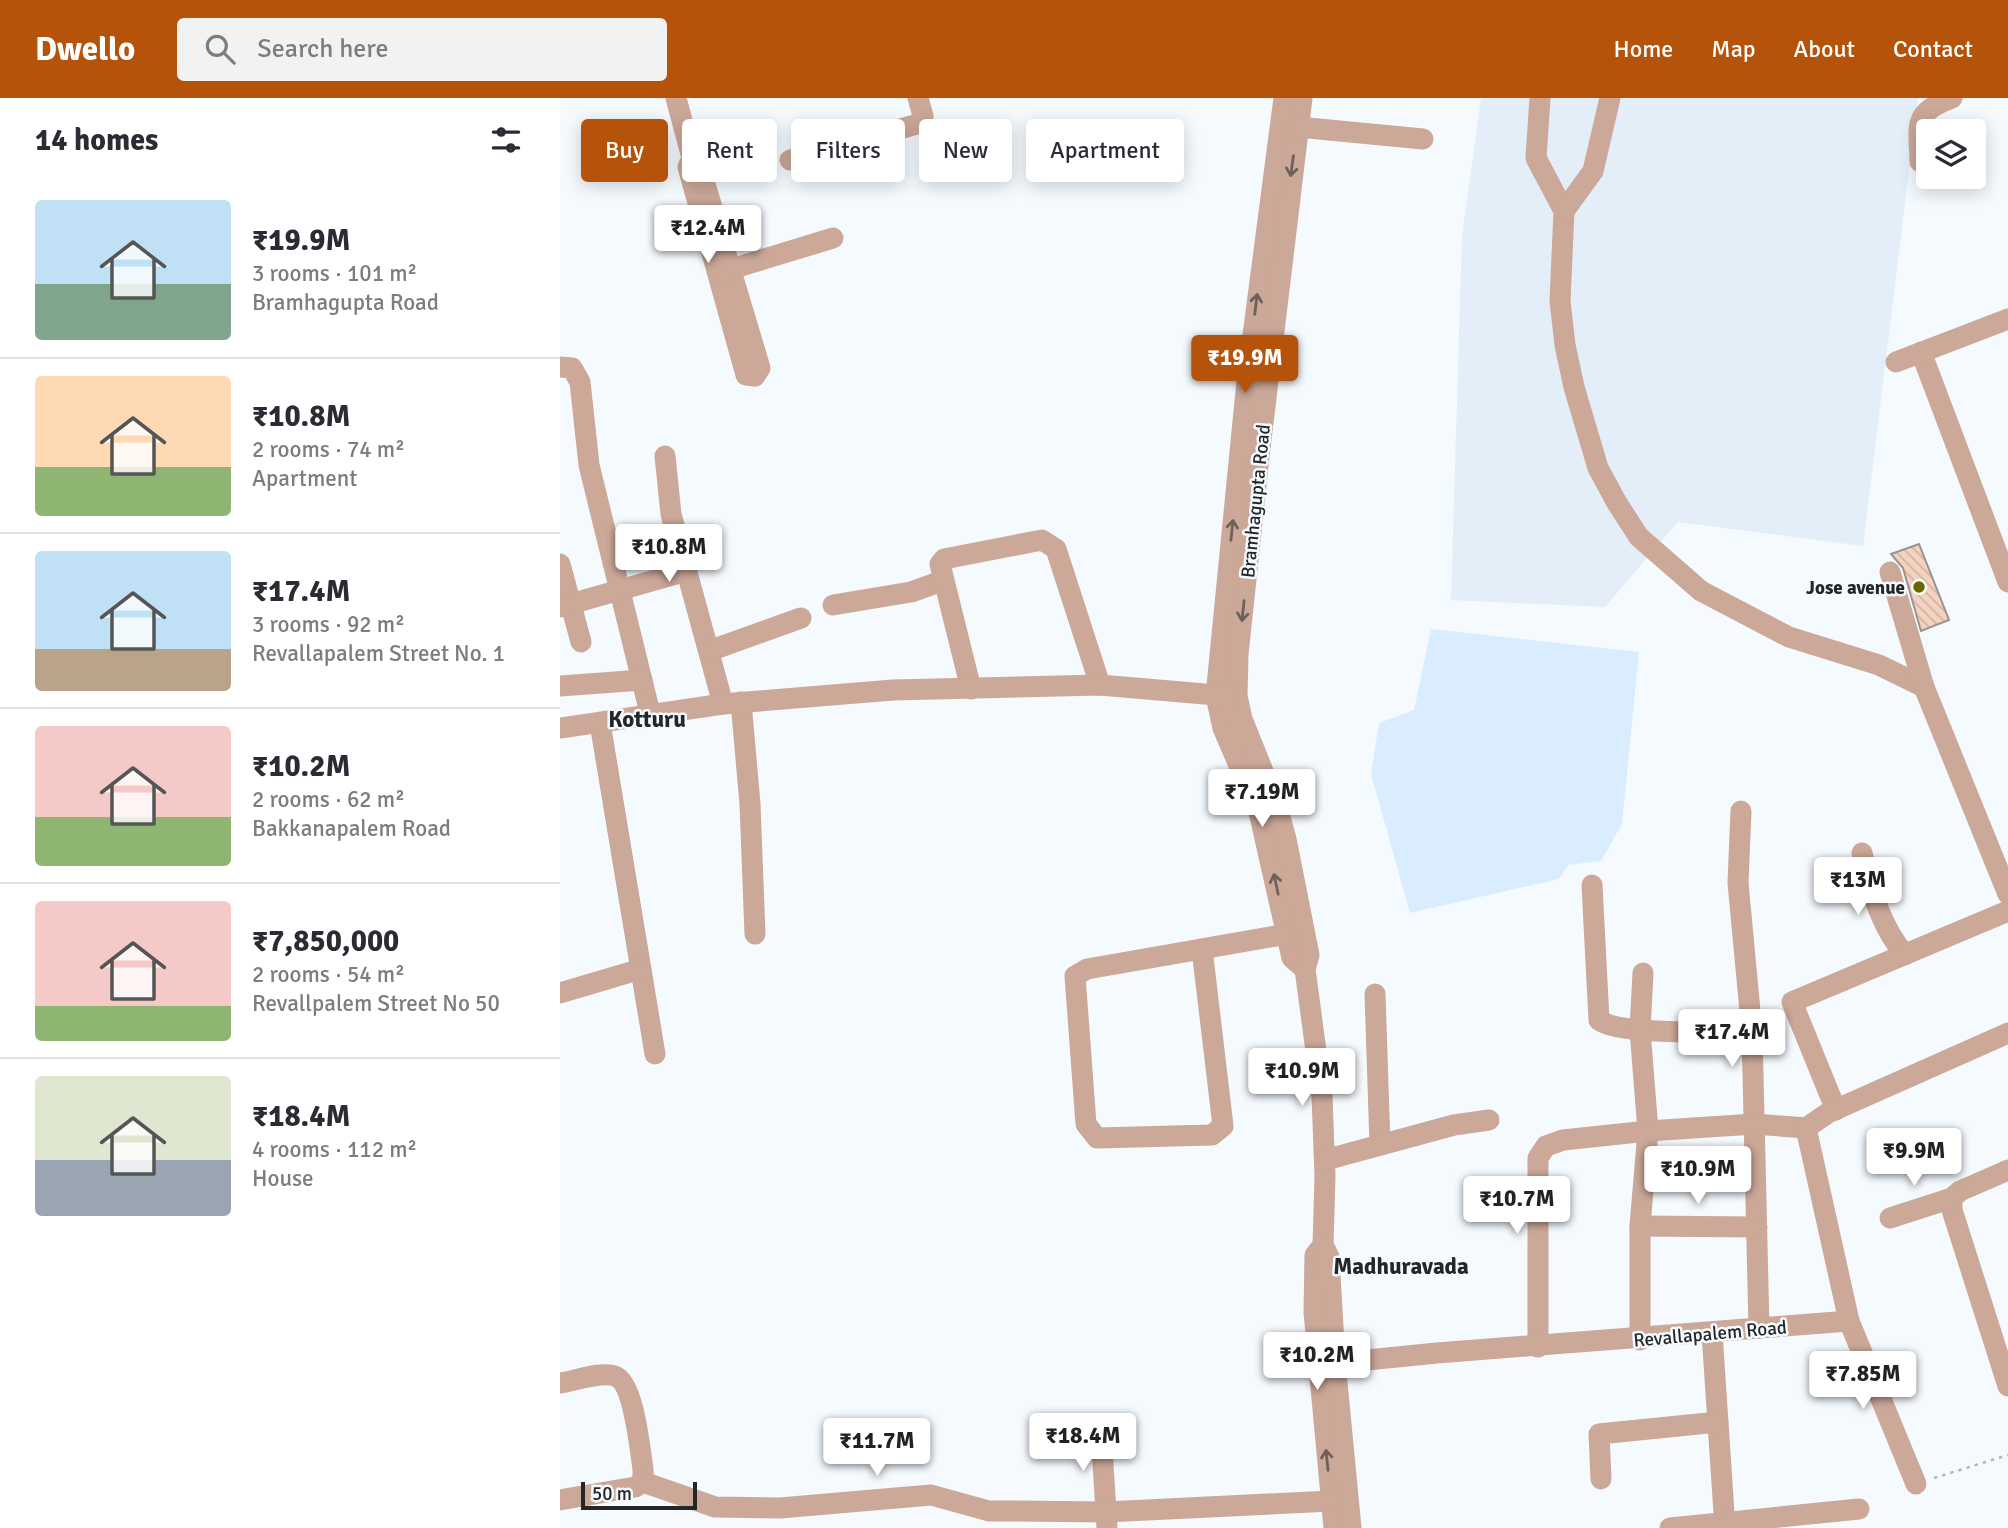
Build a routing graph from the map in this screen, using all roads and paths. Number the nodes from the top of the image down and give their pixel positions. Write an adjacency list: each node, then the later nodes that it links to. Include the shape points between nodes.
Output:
1 (676, 98): 13 (street, via 692,158 688,167 724,271)
2 (918, 98): 11 (street, via 921,123)
3 (1284, 98): 35 (street, Bramhagupta Road, one-way to 3, via 1247,381)
4 (1302, 98): 9 (street, Bramhagupta Road)
5 (1540, 98): 12 (street, via 1536,158)
6 (1610, 98): 12 (street, via 1594,171)
7 (1952, 98): 8 (street, via 1923,112)
8 (1920, 119)
9 (1298, 127): 10 (street); 35 (street, Bramhagupta Road, one-way to 35, via 1246,575)
10 (1423, 139)
11 (790, 160)
12 (1564, 211): 33 (street, via 1560,302 1574,387 1598,468 1639,537 1701,592 1745,616 1789,637 1879,665)
13 (833, 238)
14 (2008, 319): 15 (street)
15 (1922, 352): 16 (street); 23 (street)
16 (1896, 362)
17 (560, 367): 24 (street, via 572,368 580,382 589,465)
18 (665, 456): 20 (street, via 668,497)
19 (560, 564): 25 (street)
20 (687, 571): 24 (street); 29 (street)
21 (1890, 572): 33 (street)
22 (942, 581): 26 (street, via 911,592); 31 (street, via 940,564 944,559 1042,540 1050,543 1056,548); 34 (street)
23 (2008, 582)
24 (622, 591): 25 (street); 30 (street)
25 (566, 605): 28 (street)
26 (833, 605)
27 (801, 618): 29 (street)
28 (581, 642)
29 (709, 651): 36 (street)
30 (642, 680): 32 (street); 37 (street)
31 (1100, 685): 34 (street); 35 (street)
32 (560, 687)
33 (1924, 687): 43 (street)
34 (971, 689): 36 (street, via 841,693)
35 (1227, 696): 46 (street, one-way to 35, via 1259,812 1223,728); 50 (street, via 1242,719 1277,806 1309,955)
36 (732, 703): 37 (street); 45 (street, via 750,804)
37 (650, 713): 38 (street)
38 (600, 723): 39 (street); 49 (street)
39 (560, 728)
40 (1741, 811): 55 (street, via 1738,883)
41 (1862, 853): 48 (street, via 1874,902 1888,935)
42 (1592, 884): 54 (street, via 1599,1020)
43 (2008, 894)
44 (2008, 911): 48 (street)
45 (755, 934)
46 (1287, 934): 47 (street); 50 (street, via 1292,958)
47 (1202, 949): 47 (street, via 1087,969 1075,976 1086,1124 1097,1138 1212,1135 1223,1126)
48 (1905, 955): 58 (street, via 1792,1002)
49 (641, 969): 52 (street); 57 (street)
50 (1305, 969): 64 (street, via 1322,1096)
51 (1643, 973): 54 (street)
52 (560, 993)
53 (1375, 994): 63 (street)
54 (1640, 1030): 55 (street); 62 (street)
55 (1752, 1032): 60 (street)
56 (2008, 1033): 58 (street)
57 (655, 1054)
58 (1836, 1110): 61 (street)
59 (1489, 1119): 63 (street)
60 (1754, 1124): 61 (street); 62 (street); 69 (street)
61 (1806, 1128): 70 (street)
62 (1648, 1131): 68 (street); 74 (street, via 1563,1140 1546,1146 1538,1158)
63 (1380, 1145): 64 (street)
64 (1325, 1160): 75 (street, via 1323,1245 1315,1255)
65 (2008, 1170): 66 (street)
66 (1952, 1198): 67 (street); 77 (street)
67 (1890, 1219)
68 (1640, 1226): 69 (street); 73 (street)
69 (1757, 1227): 71 (street)
70 (1849, 1321): 71 (street, Revallapalem Road); 83 (street)
71 (1759, 1328): 72 (street, Revallapalem Road)
72 (1712, 1333): 73 (street, Revallapalem Road); 78 (street)
73 (1640, 1340): 74 (street, Revallapalem Road)
74 (1538, 1346): 75 (street, Revallapalem Road)
75 (1326, 1363): 85 (street, one-way to 75); 90 (street)
76 (560, 1383): 82 (street, via 606,1375 617,1376 623,1383 629,1394)
77 (2008, 1386)
78 (1718, 1422): 81 (street, via 1599,1434); 88 (street)
79 (1101, 1432): 87 (street)
80 (2008, 1455): 83 (path)
81 (1601, 1479)
82 (643, 1482): 84 (street, via 624,1490); 87 (street, via 715,1507 780,1508 930,1495 989,1511)
83 (1916, 1484)
84 (560, 1500)
85 (1331, 1501): 87 (street); 89 (street)
86 (1859, 1508): 88 (street)
87 (1107, 1520)
88 (1725, 1525): 91 (street)
89 (1334, 1528)
90 (1351, 1528)
91 (1670, 1528)

